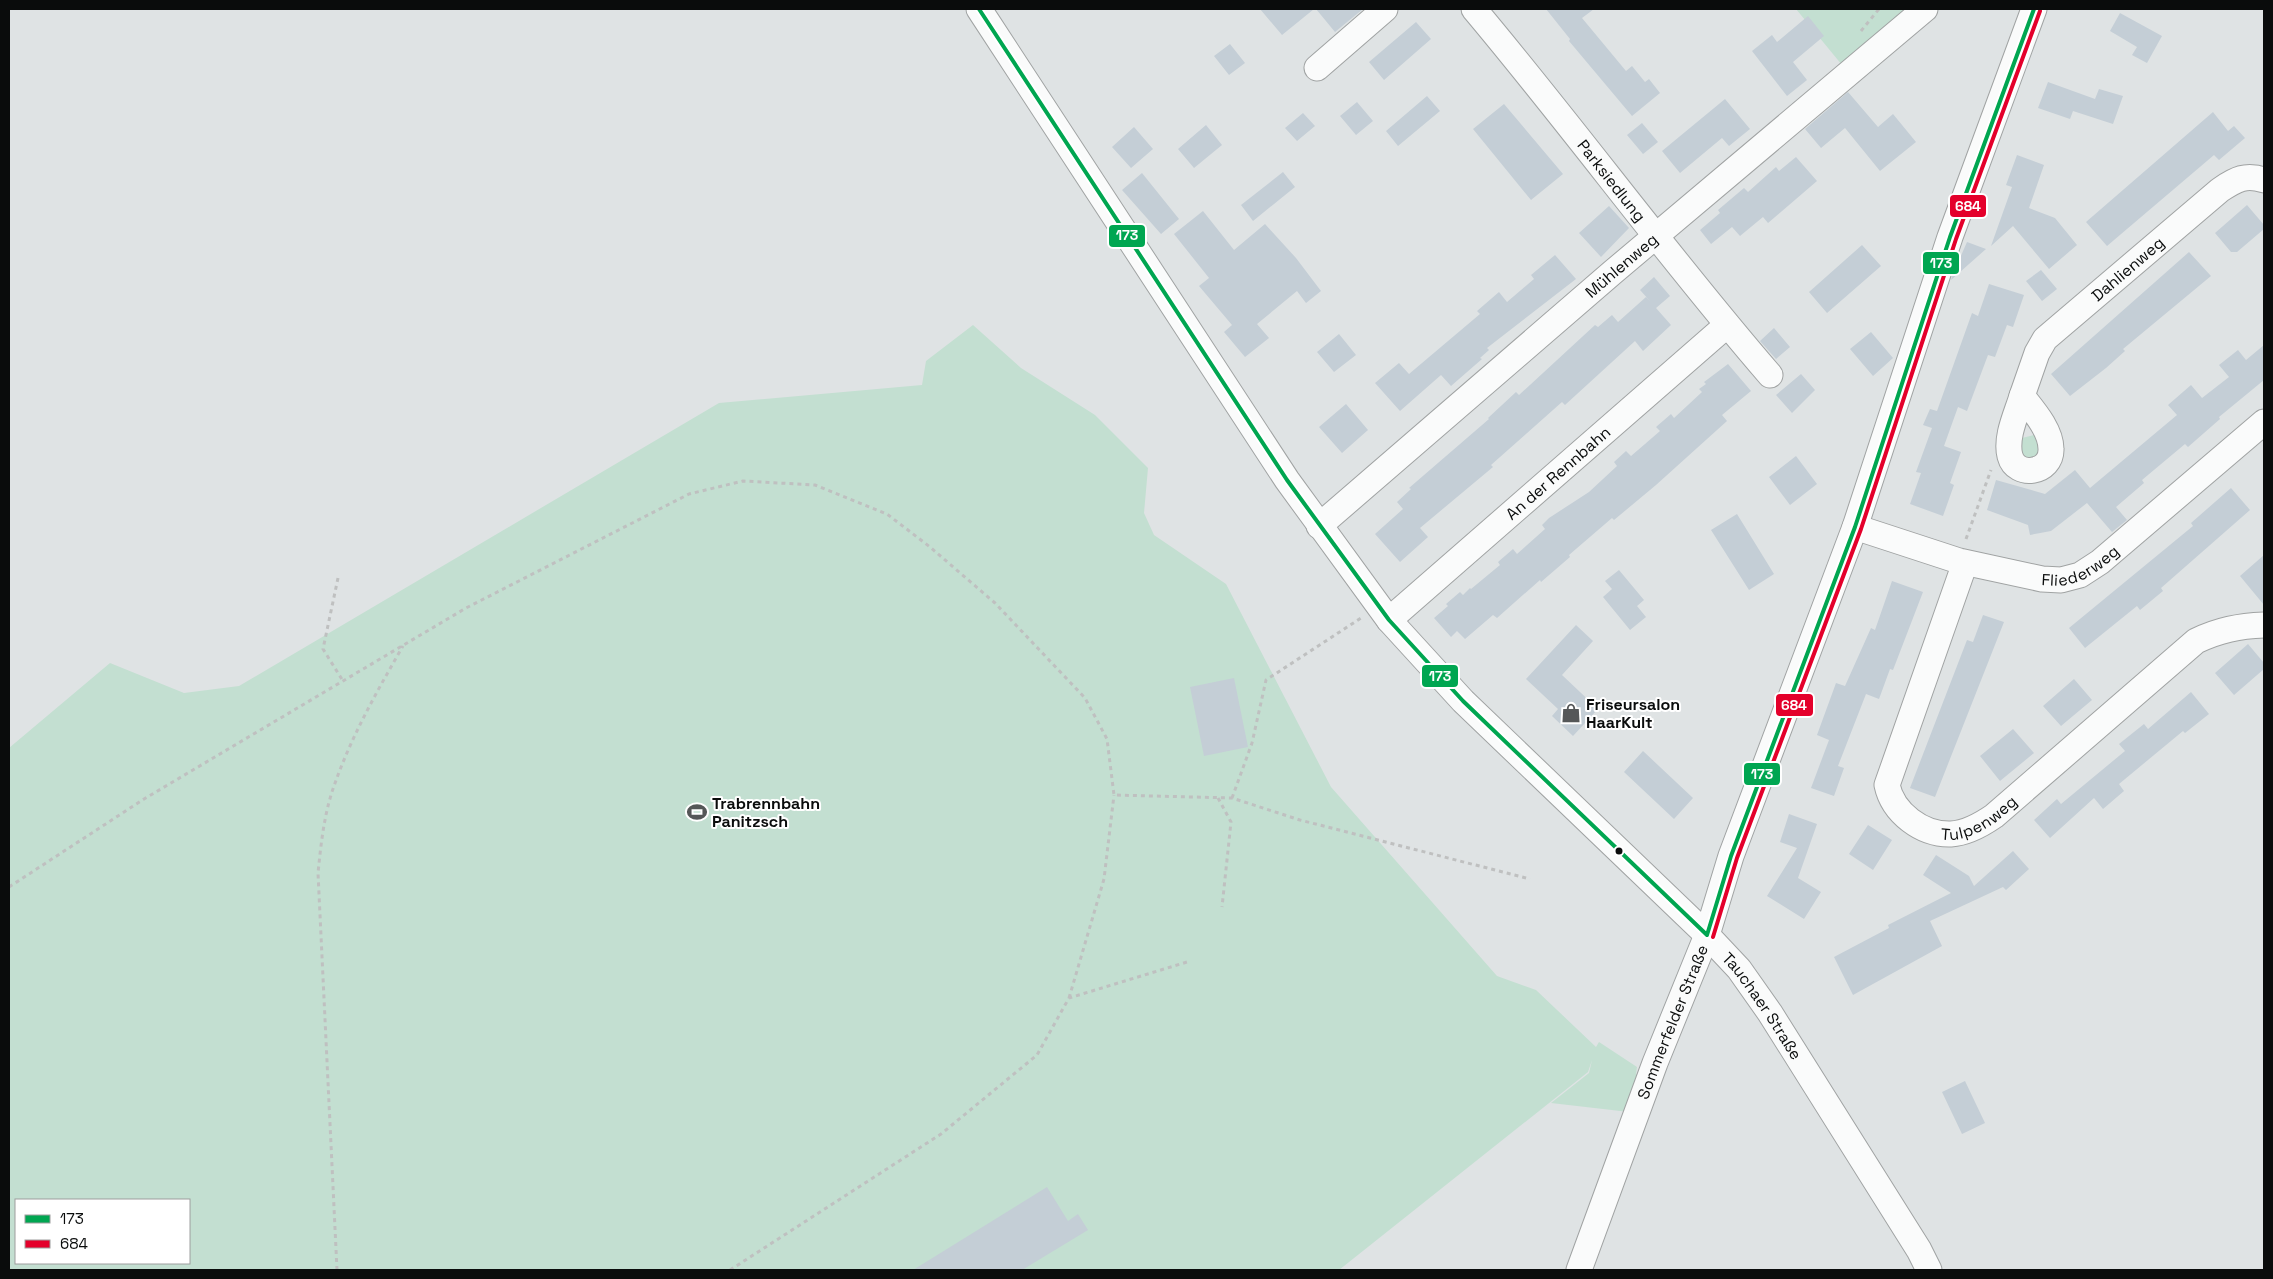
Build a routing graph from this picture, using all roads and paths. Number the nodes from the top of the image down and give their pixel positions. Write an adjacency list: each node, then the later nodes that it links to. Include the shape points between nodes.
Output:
1 (979, 9): 14 (street, Tauchaer Straße)
2 (1385, 9): 6 (street)
3 (1474, 9): 8 (street, Parksiedlung)
4 (1925, 9): 8 (street, Mühlenweg)
5 (2034, 9): 15 (street, Sommerfelder Straße, via 1950,237)
6 (1317, 68)
7 (2264, 180): 11 (street, Dahlienweg, via 2243,177 2220,190 2045,339)
8 (1658, 236): 9 (street, Parksiedlung); 14 (street, Mühlenweg)
9 (1727, 325): 10 (street, Parksiedlung); 18 (street, An der Rennbahn)
10 (1770, 375)
11 (2022, 396): 13 (street, Dahlienweg, via 2010,441); 13 (street, via 2047,434 2051,454 2044,466 2032,471 2018,468)
12 (2264, 422): 16 (street, Fliederweg, via 2100,562 2080,575 2061,580 2042,579)
13 (2010, 456): 16 (path, via 1997,459 1989,473)
14 (1319, 526): 18 (street, Tauchaer Straße)
15 (1855, 527): 16 (street, Fliederweg); 28 (street, Sommerfelder Straße, via 1731,856)
16 (1962, 562): 19 (street, Tulpenweg, via 1887,785 1889,797 1908,819 1936,833 1966,831 1994,816 2196,641 2216,631)
17 (338, 578): 21 (path, via 323,649)
18 (1383, 612): 24 (path, via 1363,616 1266,680 1252,743); 28 (street, Tauchaer Straße, via 1463,701)
19 (2264, 625)
20 (403, 645): 21 (path); 22 (path, via 466,608 689,494 743,481 815,485 887,514 995,603 1085,698 1107,739); 31 (path, via 367,710 333,787 322,834 318,872)
21 (343, 680): 26 (path, via 144,799)
22 (1114, 795): 23 (path); 30 (path, via 1104,879)
23 (1218, 798): 24 (path); 27 (path, via 1231,822)
24 (1232, 798): 25 (path, via 1300,820)
25 (1530, 879)
26 (9, 887)
27 (1222, 907)
28 (1707, 935): 33 (street, Sommerfelder Straße, via 1655,1063); 34 (street, Tauchaer Straße, via 1739,969 1770,1013)
29 (1187, 962): 30 (path)
30 (1069, 998): 32 (path, via 1037,1055 942,1134)
31 (337, 1270)
32 (730, 1270)
33 (1579, 1270)
34 (1929, 1270)

